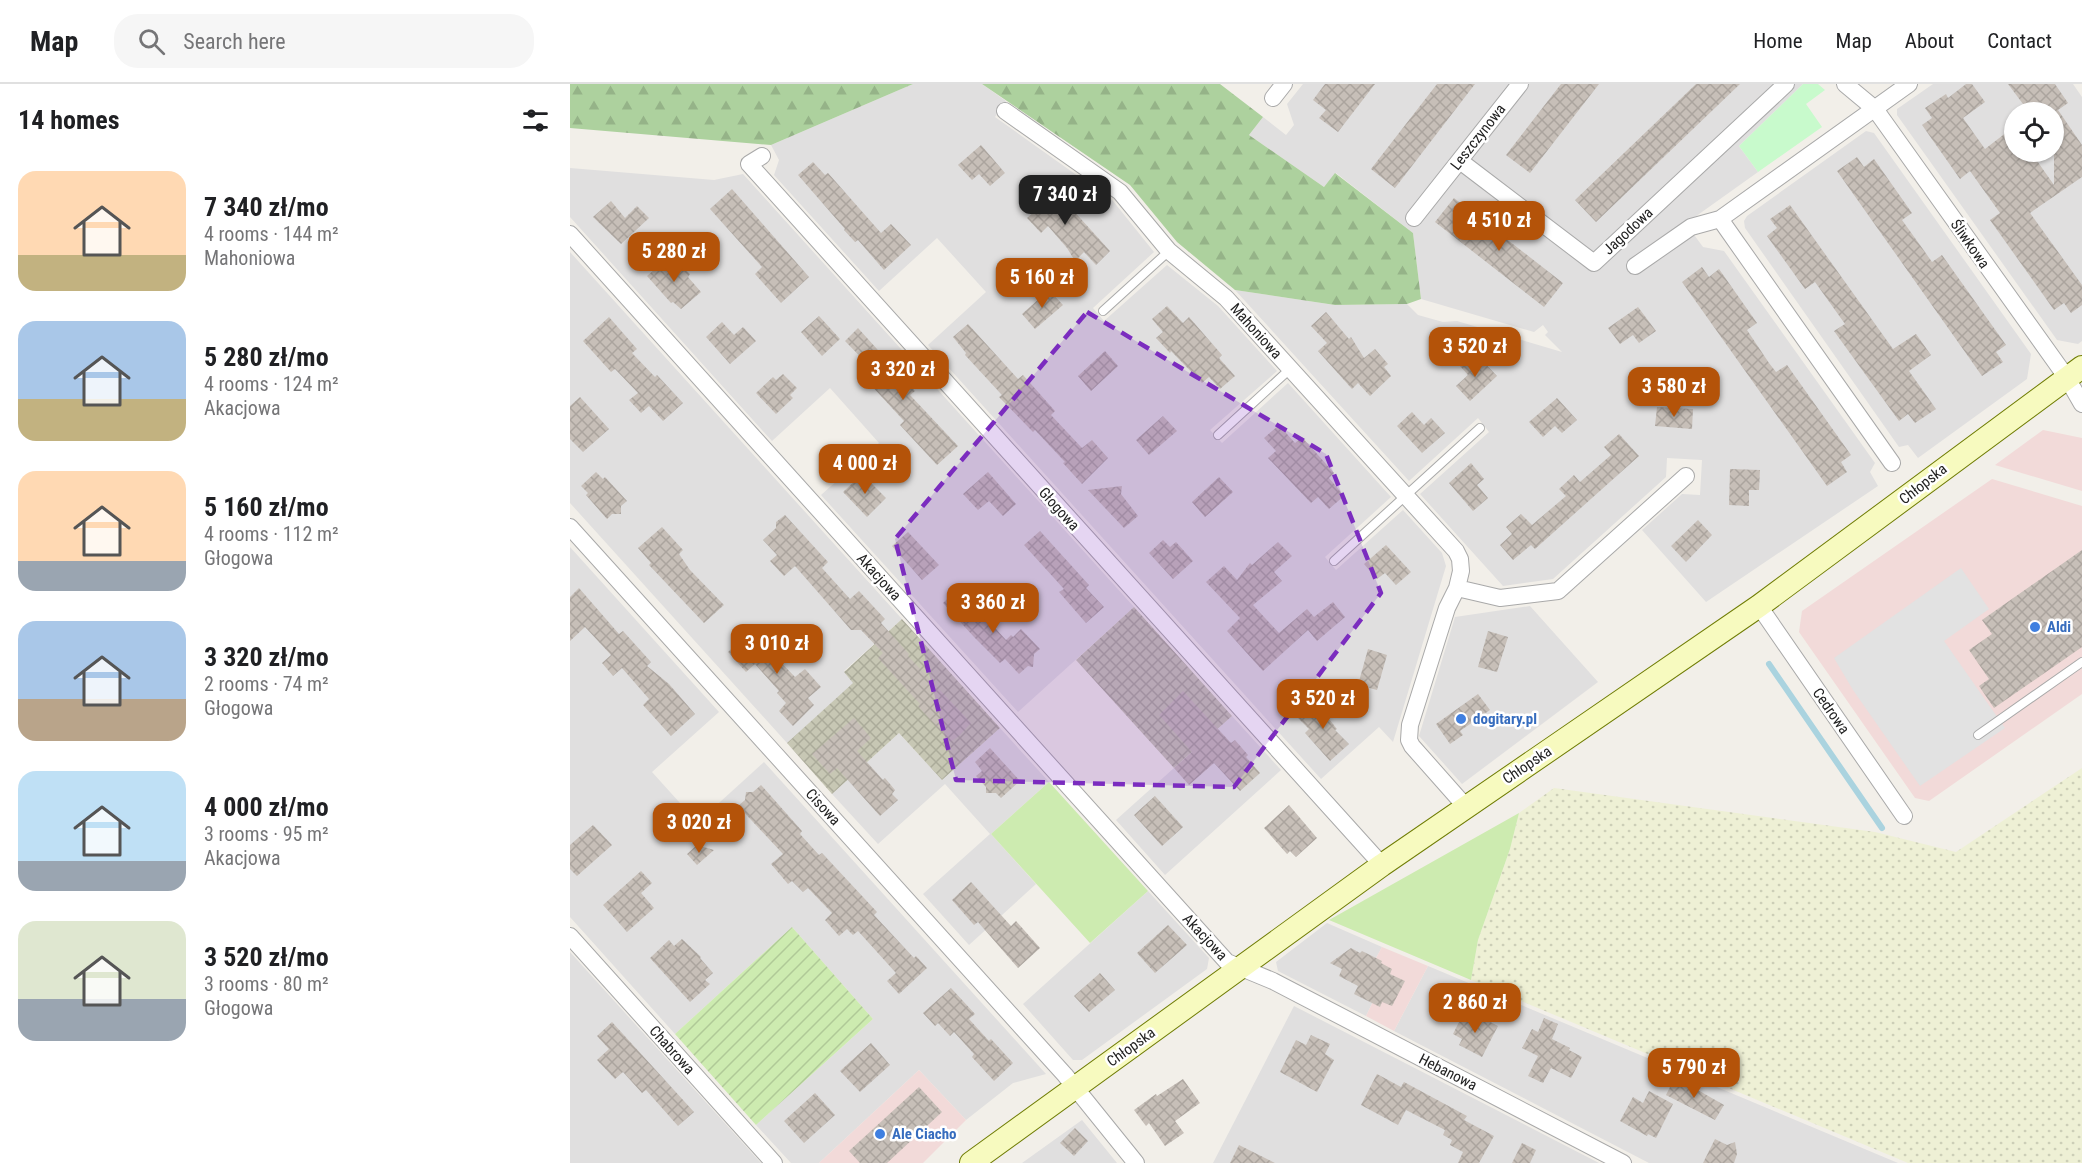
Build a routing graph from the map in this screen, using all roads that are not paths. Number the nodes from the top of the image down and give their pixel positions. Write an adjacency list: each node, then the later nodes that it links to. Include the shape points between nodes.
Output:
1 (1284, 84): 6 (street)
2 (1520, 84): 10 (street, Leszczynowa)
3 (1786, 84): 10 (street, Jagodowa, via 1594,263)
4 (1845, 84): 7 (street, Śliwkowa)
5 (1909, 84): 7 (street)
6 (1273, 98)
7 (1875, 109): 12 (street); 18 (street, Śliwkowa)
8 (1005, 111): 14 (street, Mahoniowa, via 1120,192)
9 (762, 156): 33 (street, Głogowa, via 749,164)
10 (1460, 161): 11 (street, Leszczynowa)
11 (1414, 218)
12 (1720, 219): 15 (street, via 1691,227); 22 (street)
13 (570, 234): 35 (street, Akacjowa, via 1227,962)
14 (1169, 251): 16 (lane); 17 (street, Mahoniowa, via 1226,298)
15 (1635, 266)
16 (1103, 311)
17 (1290, 369): 21 (lane); 24 (street, Mahoniowa)
18 (2074, 373): 19 (street, Śliwkowa); 28 (street, Chłopska)
19 (2082, 404)
20 (1480, 428): 24 (lane)
21 (1218, 435)
22 (1892, 464)
23 (1686, 476): 27 (street, via 1558,591 1500,598)
24 (1406, 495): 26 (lane); 27 (street, Mahoniowa, via 1456,551 1461,571)
25 (570, 527): 36 (street, Cisowa)
26 (1334, 561)
27 (1457, 588): 31 (street, Mahoniowa, via 1420,693 1409,740)
28 (1759, 606): 31 (street, Chłopska); 32 (street, Cedrowa)
29 (2082, 662): 30 (lane)
30 (1978, 735)
31 (1466, 807): 33 (street, Chłopska)
32 (1904, 816)
33 (1382, 865): 35 (street, Chłopska)
34 (570, 936): 37 (street, Chabrowa)
35 (1239, 968): 36 (street, Chłopska); 40 (street, Hebanowa, via 1273,981)
36 (1075, 1087): 38 (street, Chłopska); 39 (street, Cisowa)
37 (774, 1163)
38 (971, 1163)
39 (1136, 1163)
40 (1623, 1163)

